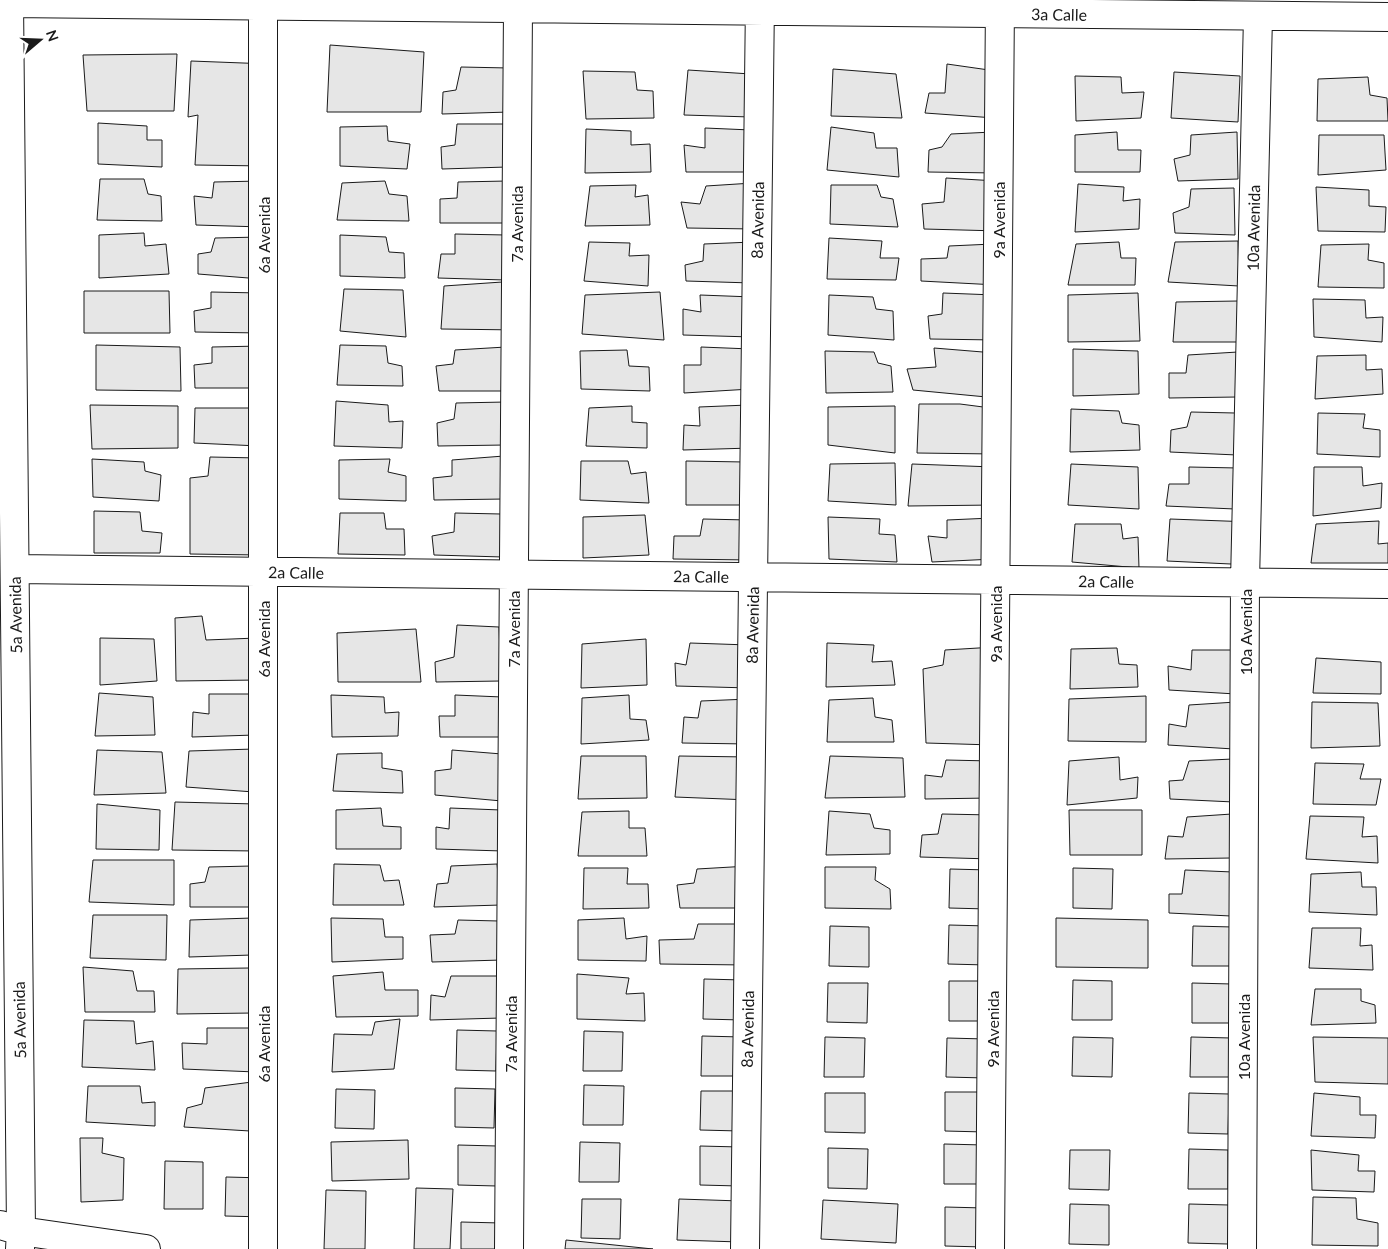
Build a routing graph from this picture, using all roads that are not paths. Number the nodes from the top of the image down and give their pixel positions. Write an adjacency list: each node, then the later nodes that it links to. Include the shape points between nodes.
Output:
1 (9, 2): 2 (street, 3a Calle); 8 (street, 5a Avenida)
2 (263, 3): 5 (street, 3a Calle); 9 (street, 6a Avenida)
3 (760, 6): 4 (street, 3a Calle); 5 (street, 3a Calle); 11 (street, 8a Avenida)
4 (1000, 7): 6 (street, 3a Calle); 12 (street, 9a Avenida)
5 (518, 9): 10 (street, 7a Avenida)
6 (1258, 16): 7 (street, 3a Calle); 13 (street, 10a Avenida)
7 (1388, 17)
8 (15, 569): 9 (street, 2a Calle); 15 (street, 5a Avenida)
9 (263, 571): 10 (street, 2a Calle); 17 (street, 6a Avenida)
10 (514, 574): 11 (street, 2a Calle); 18 (street, 7a Avenida)
11 (753, 576): 12 (street, 2a Calle); 19 (street, 8a Avenida)
12 (995, 580): 13 (street, 2a Calle); 20 (street, 9a Avenida)
13 (1245, 582): 14 (street, 2a Calle); 21 (street, 10a Avenida)
14 (1388, 584)
15 (14, 1235): 16 (street)
16 (146, 1249)
17 (263, 1249)
18 (509, 1249)
19 (745, 1249)
20 (990, 1249)
21 (1242, 1249)

